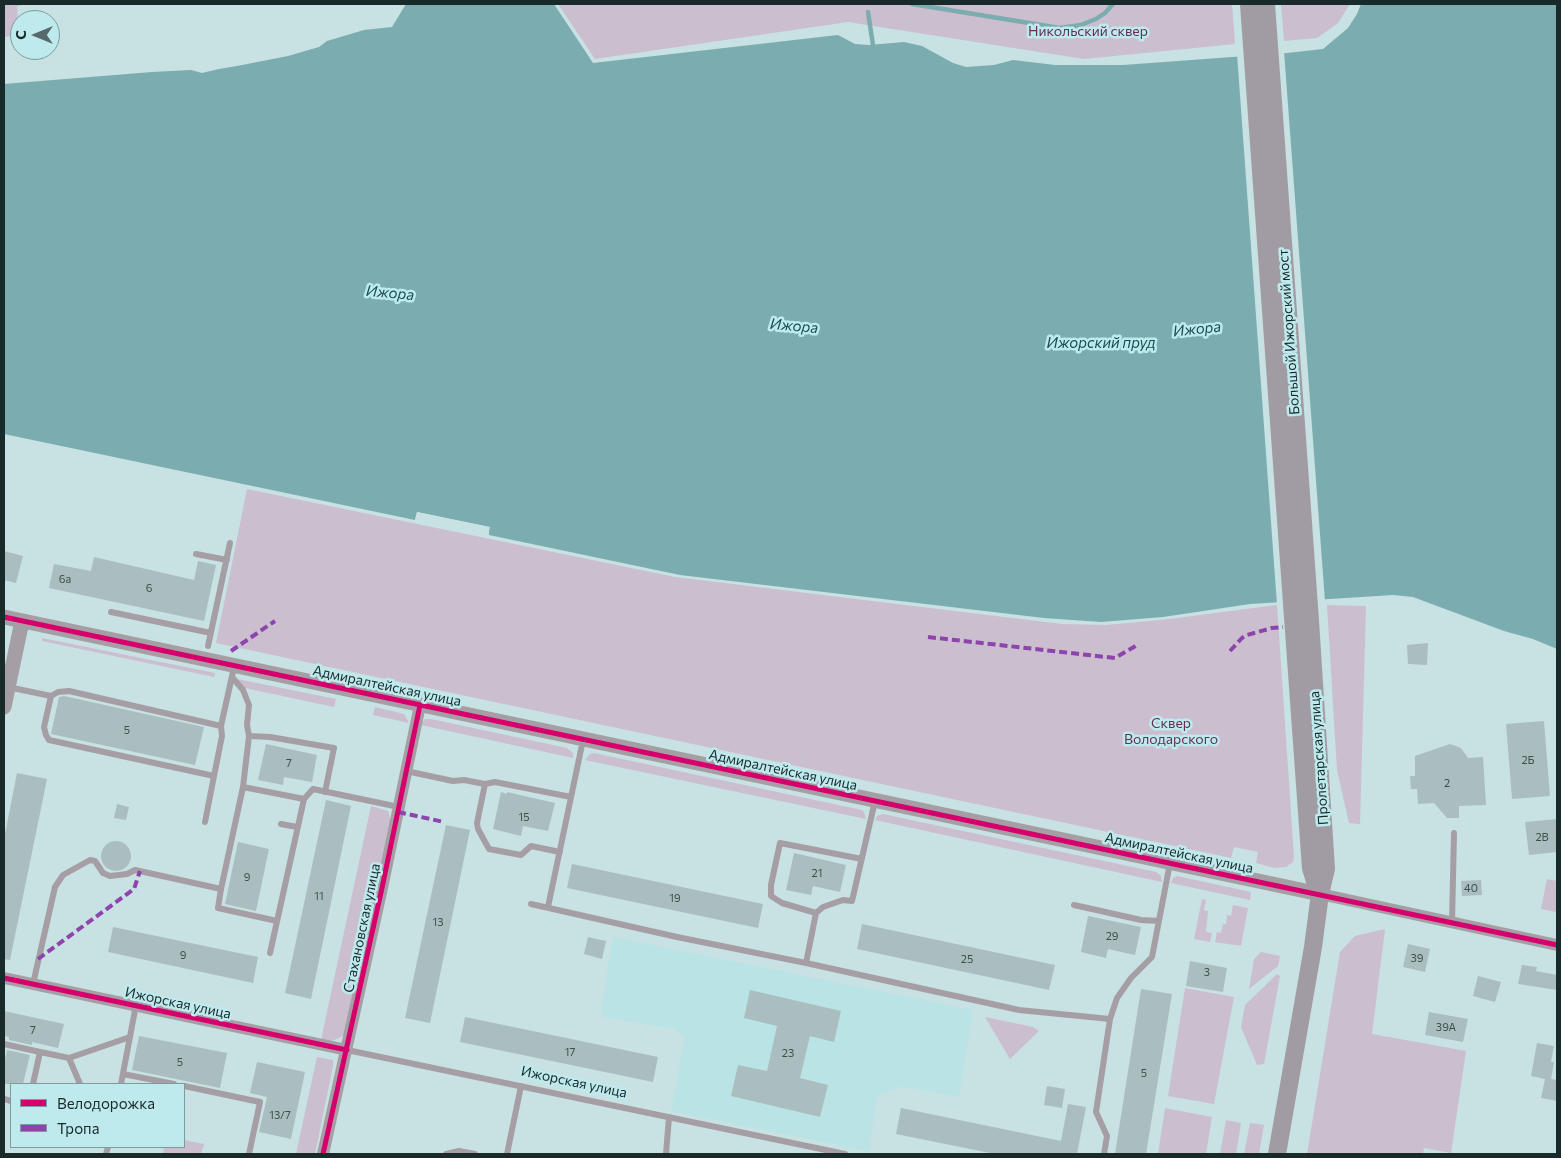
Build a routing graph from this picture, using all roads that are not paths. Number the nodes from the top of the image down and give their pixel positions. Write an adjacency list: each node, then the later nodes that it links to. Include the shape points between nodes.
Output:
1 (1249, 4): 3 (main road)
2 (1266, 4): 3 (main road)
3 (1260, 43): 10 (main road, Большой Ижорский мост)
4 (230, 544): 6 (lane)
5 (196, 554): 6 (lane)
6 (227, 560): 11 (lane)
7 (111, 612): 11 (lane)
8 (4, 616): 9 (street, Адмиралтейская улица)
9 (22, 621): 13 (street, Адмиралтейская улица); 14 (street)
10 (1302, 622): 38 (main road, Пролетарская улица, via 1326,869)
11 (211, 633): 12 (lane)
12 (208, 646)
13 (234, 671): 16 (street, Адмиралтейская улица); 18 (lane); 19 (lane, via 249,705)
14 (8, 686): 15 (lane); 17 (street)
15 (50, 696): 18 (lane, via 70,691); 22 (lane, via 44,727 49,740)
16 (420, 705): 20 (street, Адмиралтейская улица); 21 (street, Стахановская улица)
17 (4, 707)
18 (221, 726): 22 (lane)
19 (249, 736): 24 (lane); 25 (lane, via 270,736 334,748)
20 (583, 739): 26 (lane); 28 (street, Адмиралтейская улица)
21 (406, 771): 23 (lane); 29 (street, Стахановская улица)
22 (214, 776): 30 (lane)
23 (485, 784): 26 (lane, via 495,782); 34 (lane, via 477,823 489,848 521,856 531,846)
24 (243, 787): 27 (lane); 37 (lane)
25 (325, 792): 27 (lane, via 313,789); 29 (lane)
26 (571, 797): 34 (lane)
27 (304, 800): 32 (lane)
28 (875, 801): 35 (lane); 36 (street, Адмиралтейская улица)
29 (399, 807): 55 (street, Стахановская улица)
30 (205, 822)
31 (281, 824): 32 (lane)
32 (297, 827): 44 (lane)
33 (1454, 833): 45 (lane)
34 (560, 852): 41 (lane)
35 (862, 859): 42 (lane, via 852,901 843,900); 42 (lane, via 780,843 771,896 782,903)
36 (1170, 863): 38 (street, Адмиралтейская улица); 43 (lane)
37 (221, 889): 44 (lane, via 218,908); 50 (lane, via 135,870 110,876 90,860 63,875 55,887)
38 (1320, 894): 45 (street, Адмиралтейская улица); 75 (main road, Пролетарская улица)
39 (531, 904): 41 (lane)
40 (1074, 905): 43 (lane, via 1141,920)
41 (548, 907): 48 (lane)
42 (816, 913): 48 (lane)
43 (1159, 920): 52 (lane, via 1152,957 1117,998)
44 (277, 921): 47 (lane)
45 (1452, 923): 46 (street, Адмиралтейская улица)
46 (1557, 945)
47 (270, 953)
48 (806, 963): 52 (lane, via 1019,1010)
49 (4, 978): 50 (street, Ижорская улица)
50 (33, 984): 51 (street, Ижорская улица)
51 (136, 1005): 53 (lane); 55 (street, Ижорская улица)
52 (1110, 1019): 74 (lane, via 1096,1112 1107,1136)
53 (130, 1037): 57 (lane); 58 (lane)
54 (4, 1044): 56 (lane)
55 (347, 1050): 64 (lane, Ижорская улица); 68 (street, Стахановская улица)
56 (40, 1052): 57 (lane); 59 (lane)
57 (70, 1058): 60 (lane)
58 (123, 1074): 61 (lane); 62 (lane)
59 (33, 1083)
60 (80, 1083)
61 (121, 1083)
62 (169, 1083)
63 (185, 1086): 67 (lane, via 260,1102)
64 (521, 1086): 65 (lane, Ижорская улица); 71 (lane)
65 (669, 1117): 66 (lane, Ижорская улица); 72 (lane)
66 (822, 1152): 73 (lane, Ижорская улица)
67 (249, 1154)
68 (323, 1154)
69 (446, 1154): 70 (lane, via 459,1151)
70 (475, 1154)
71 (507, 1154)
72 (666, 1154)
73 (845, 1154)
74 (1104, 1154)
75 (1277, 1154)

